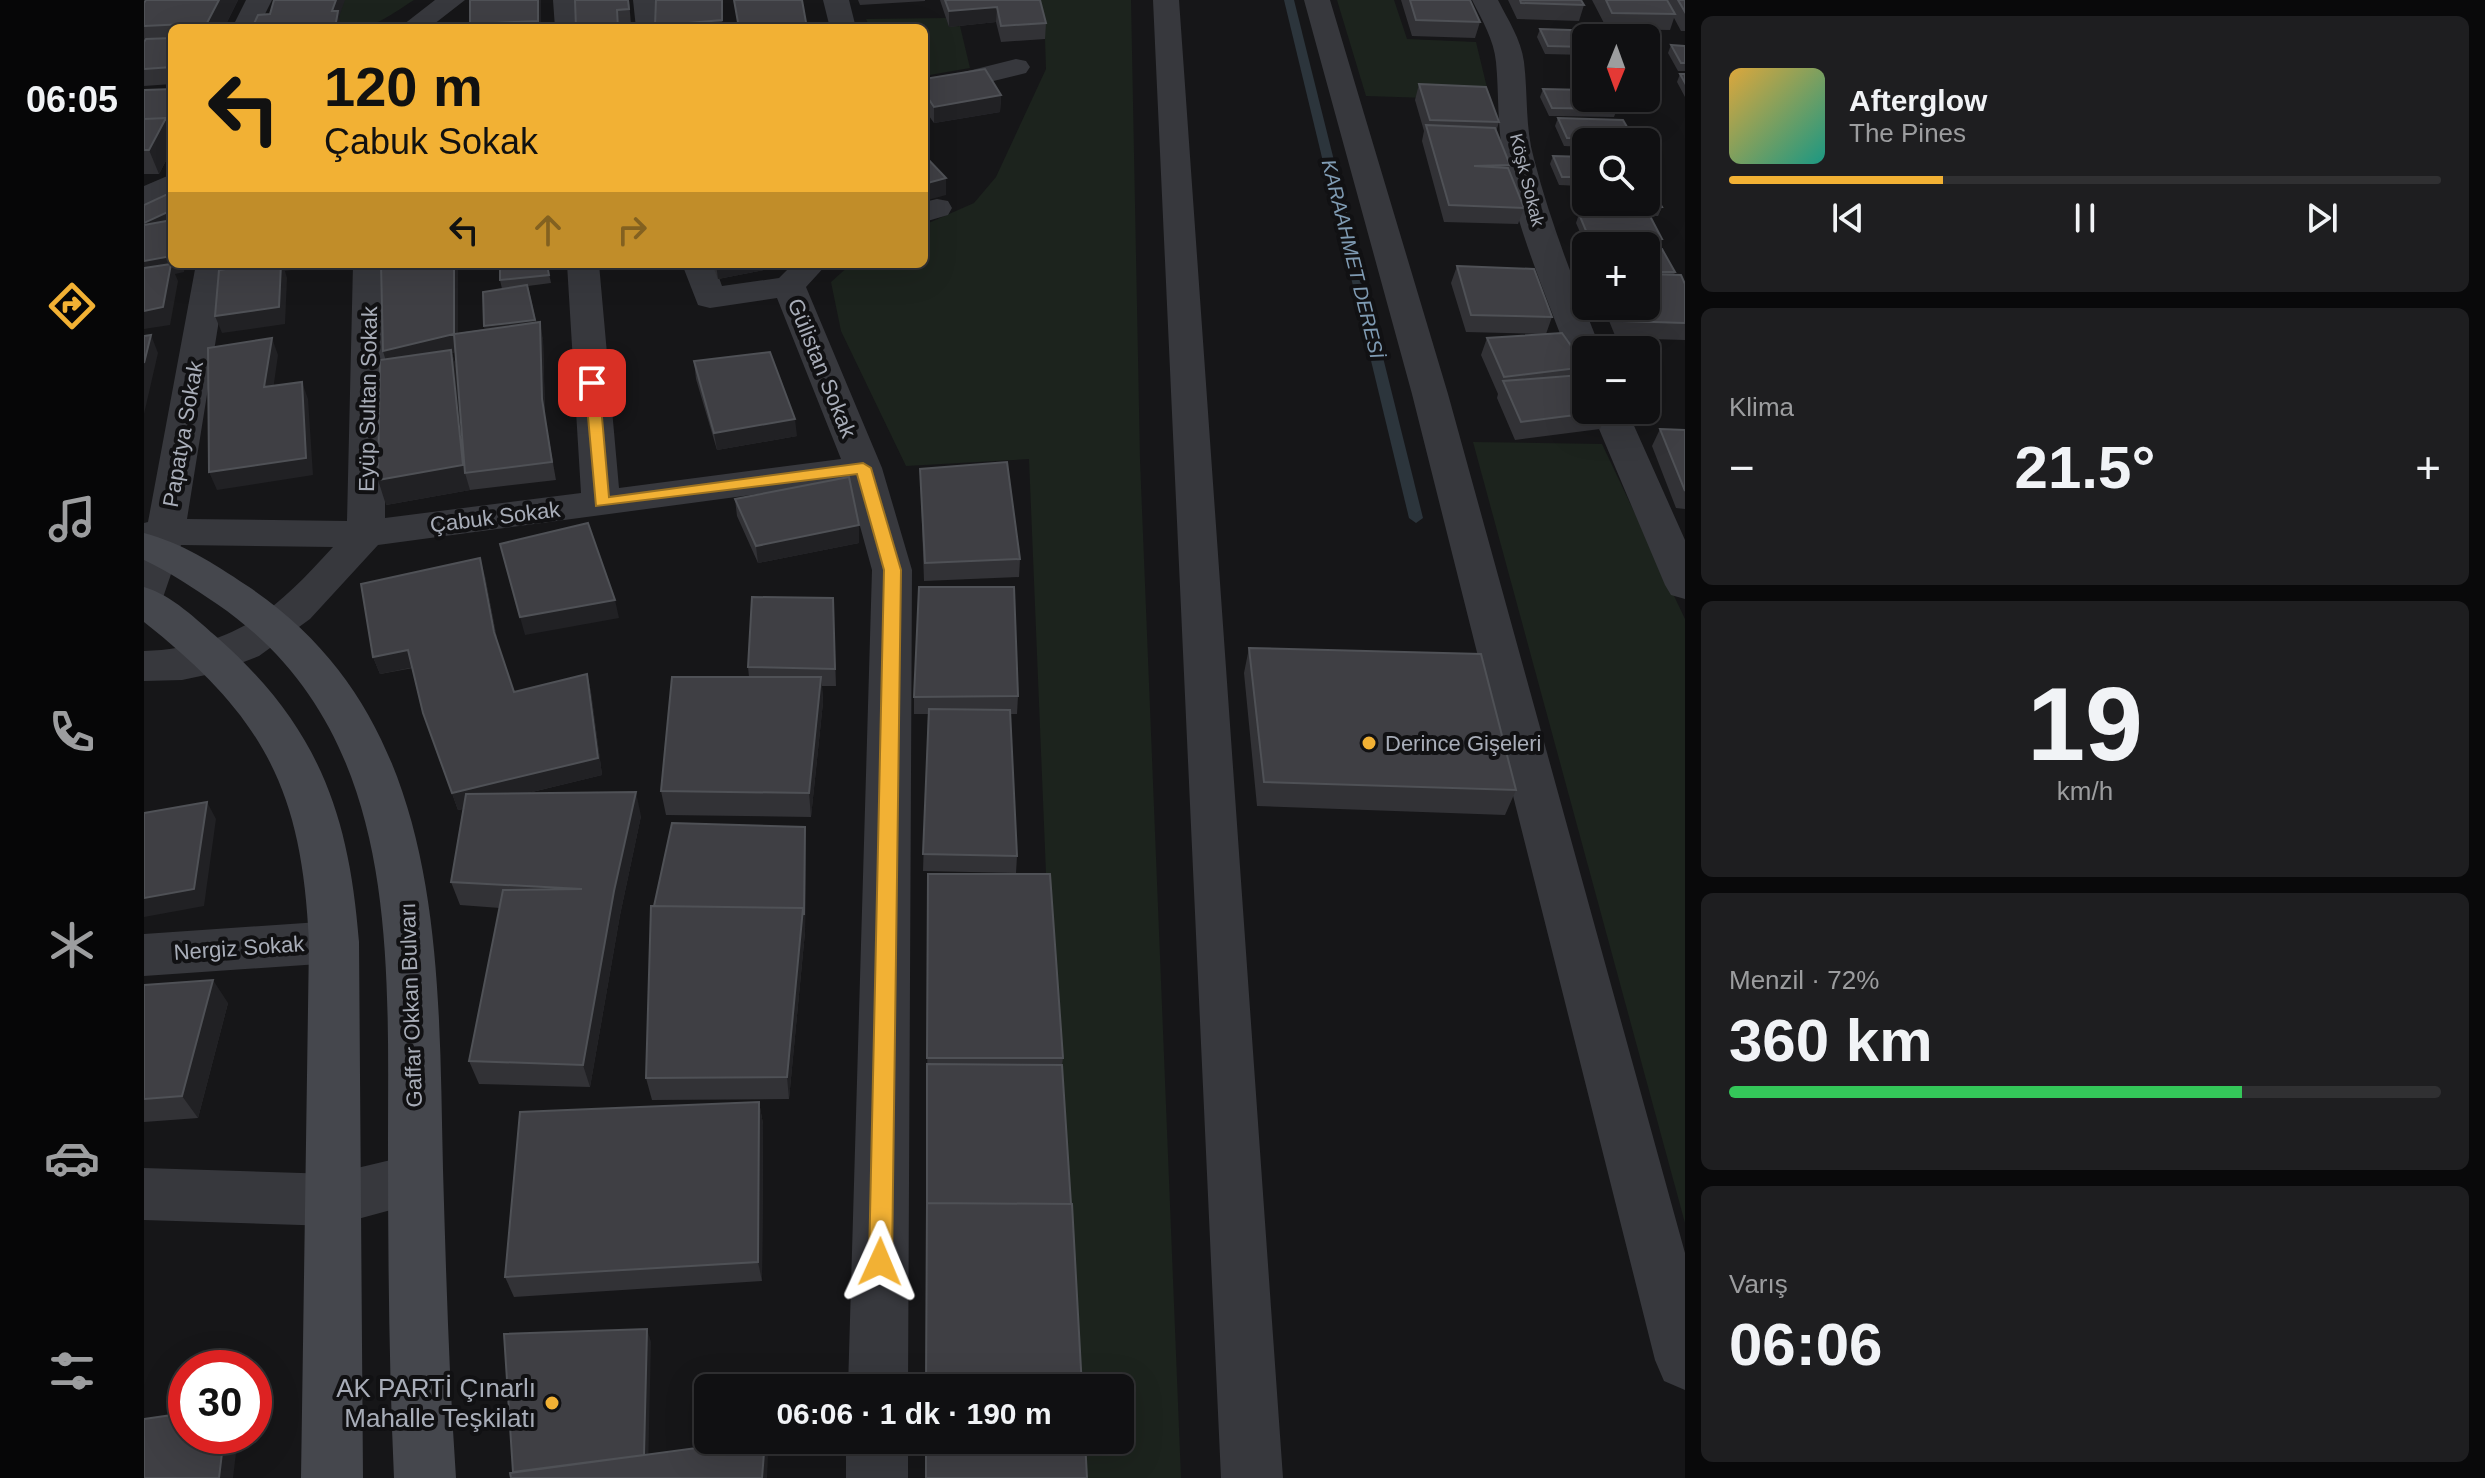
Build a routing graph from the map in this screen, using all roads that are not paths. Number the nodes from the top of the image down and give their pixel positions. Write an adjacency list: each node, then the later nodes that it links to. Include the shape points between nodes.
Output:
1 (259, 0): 9 (street)
2 (452, 0): 10 (street)
3 (566, 0): 11 (street)
4 (646, 0): 12 (street)
5 (836, 0): 13 (street)
6 (1166, 0): 47 (street)
7 (1317, 0): 41 (street, via 1430,394)
8 (1485, 0): 25 (street, Köşk Sokak, via 1510,62 1518,156)
9 (247, 24)
10 (418, 24)
11 (568, 24)
12 (649, 24)
13 (842, 24)
14 (1016, 67): 15 (street)
15 (928, 89)
16 (144, 182): 17 (street)
17 (168, 182)
18 (168, 184): 19 (street)
19 (144, 198)
20 (211, 268): 30 (street, Papatya Sokak)
21 (369, 268): 29 (street, Eyüp Sultan Sokak)
22 (583, 268): 28 (street)
23 (699, 268): 24 (street, via 710,298)
24 (800, 275): 27 (street, Gülistan Sokak)
25 (1577, 336)
26 (1615, 424): 31 (street)
27 (863, 468): 28 (street, Çabuk Sokak); 42 (street, Gülistan Sokak, via 892,570)
28 (601, 503): 29 (street, Çabuk Sokak)
29 (366, 534): 30 (street, Çabuk Sokak); 33 (street)
30 (154, 541): 32 (street, Papatya Sokak); 33 (main road, Gaffar Okkan Bulvarı)
31 (1685, 585)
32 (144, 601): 34 (main road)
33 (277, 627): 34 (street); 38 (main road, Gaffar Okkan Bulvarı, via 323,683 362,743 398,846 413,960)
34 (218, 659): 35 (street); 36 (main road, via 272,719 309,788 333,886)
35 (144, 666)
36 (334, 942): 37 (street, Nergiz Sokak); 40 (main road)
37 (144, 955)
38 (416, 1180): 40 (street); 45 (main road, Gaffar Okkan Bulvarı)
39 (144, 1194): 40 (street)
40 (332, 1200): 44 (main road)
41 (1685, 1360)
42 (878, 1374)
43 (877, 1454): 46 (street)
44 (332, 1478)
45 (425, 1478)
46 (877, 1478)
47 (1252, 1478)

